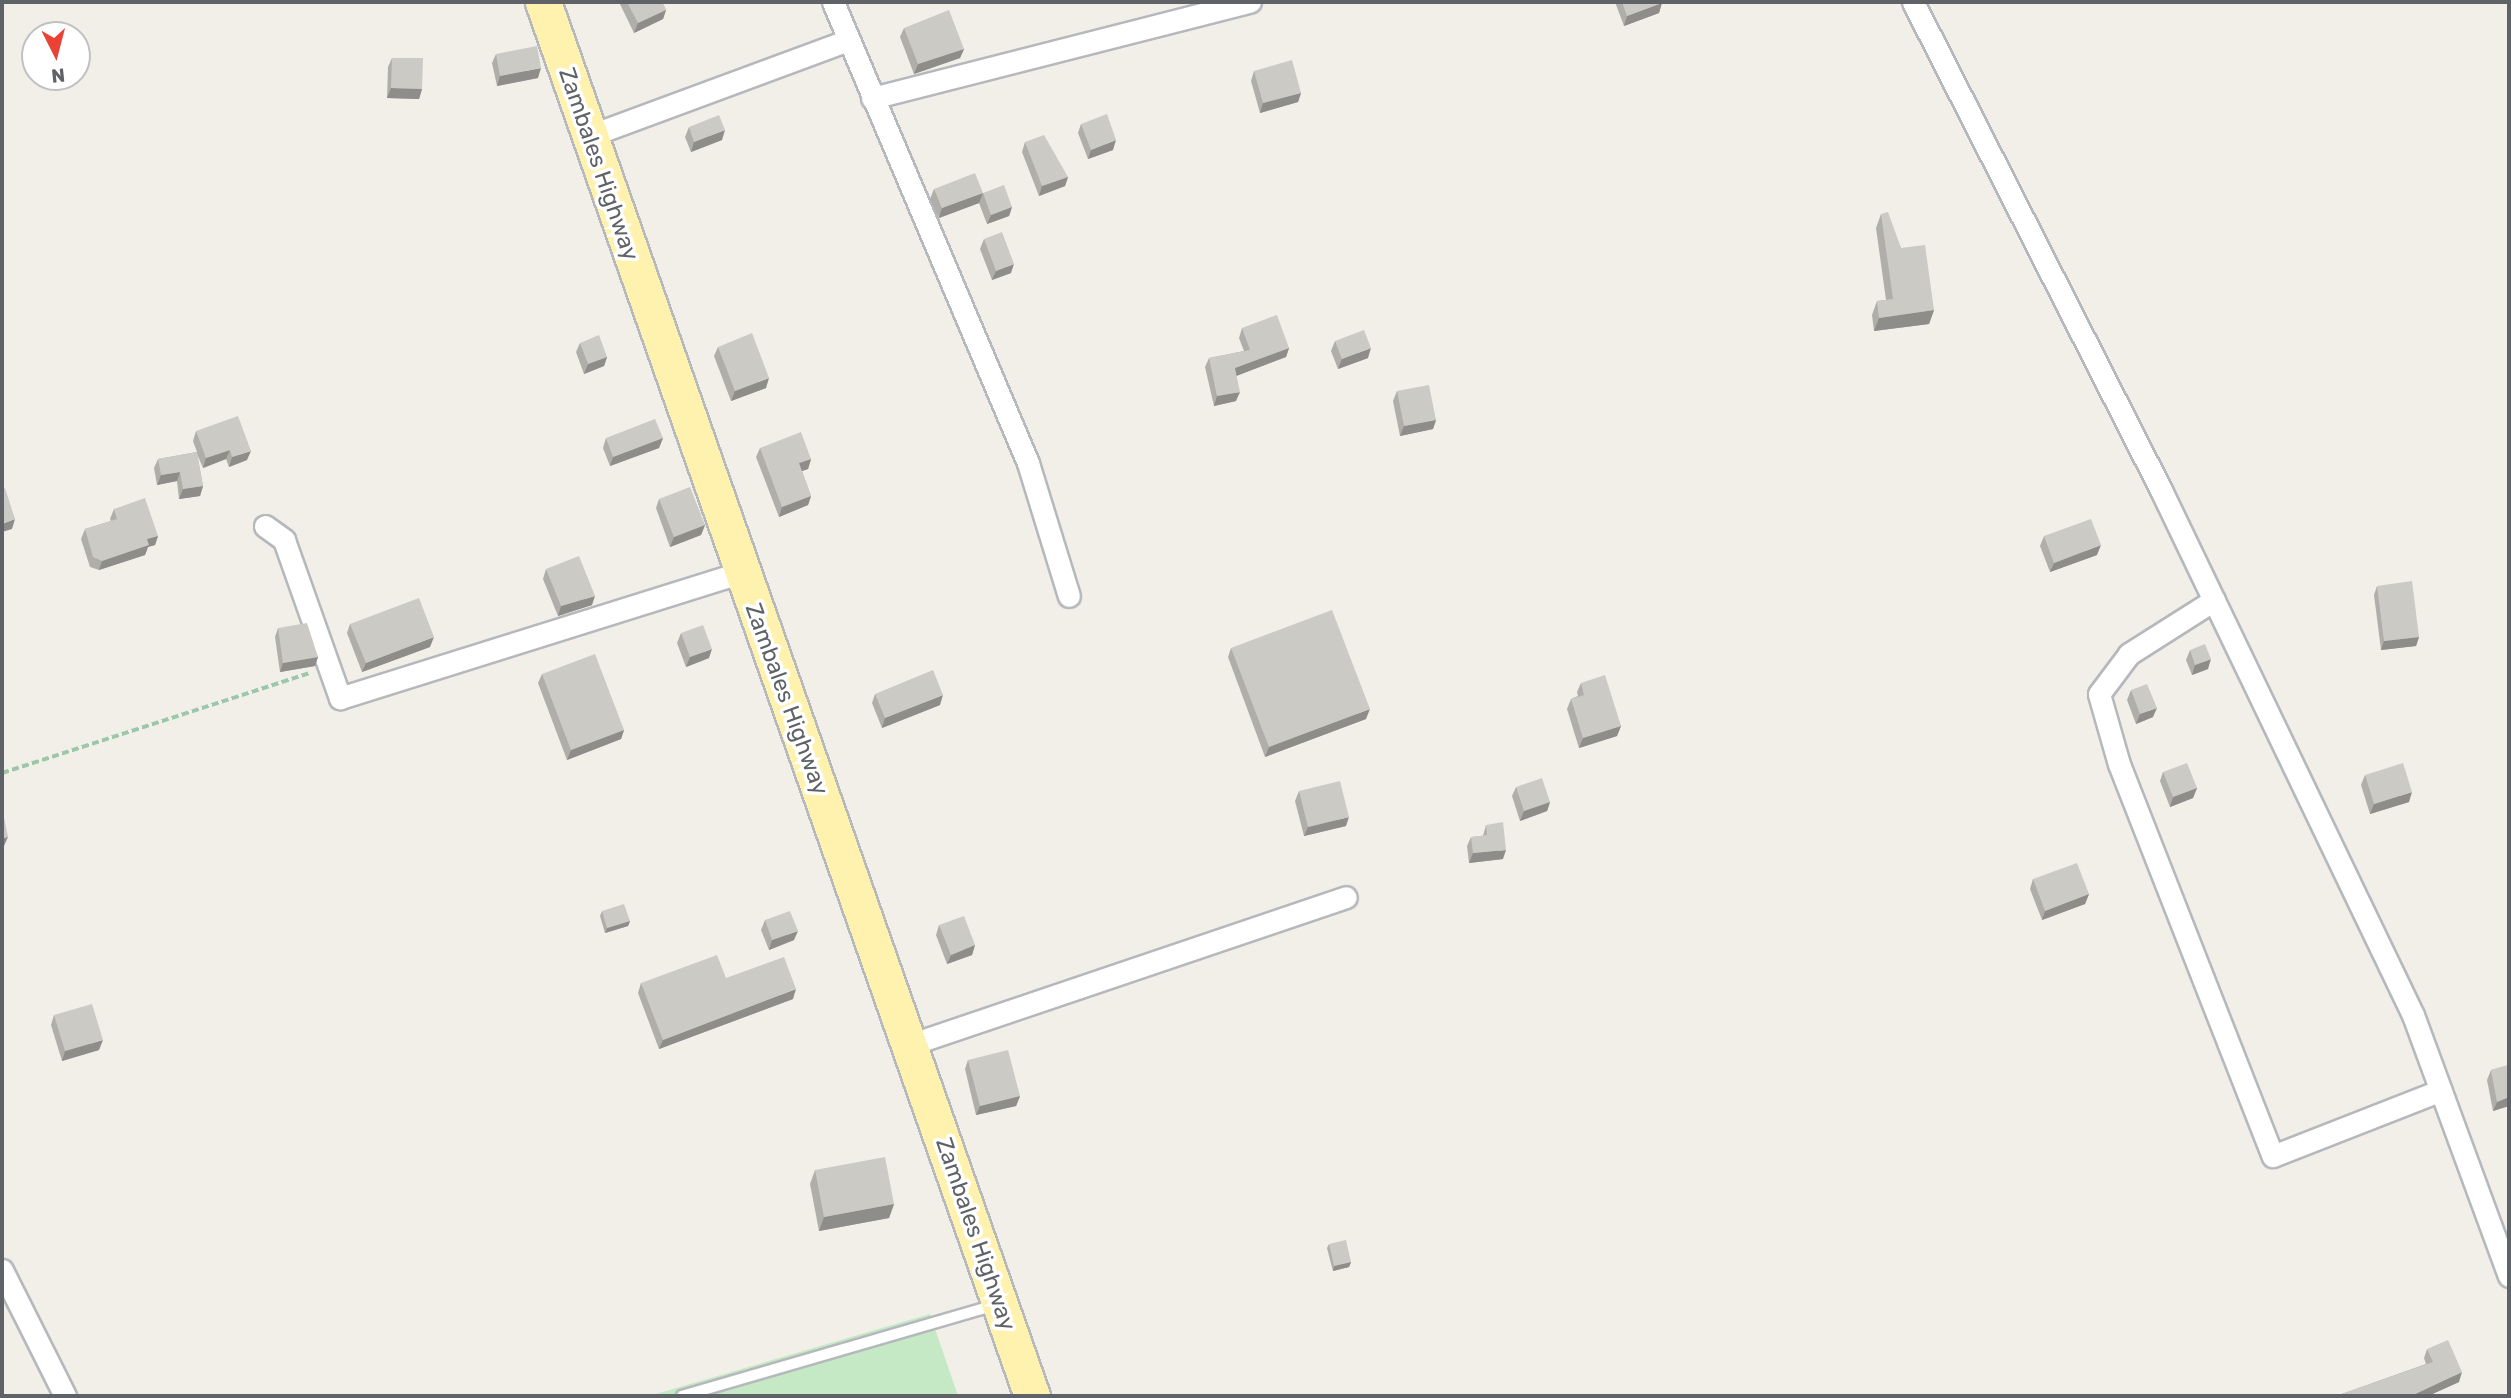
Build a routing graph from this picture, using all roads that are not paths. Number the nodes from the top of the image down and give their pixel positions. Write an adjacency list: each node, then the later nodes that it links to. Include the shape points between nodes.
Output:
1 (543, 2): 7 (main road, Zambales Highway)
2 (833, 2): 5 (street)
3 (1250, 2): 6 (street)
4 (1913, 2): 11 (street)
5 (849, 40): 6 (street); 7 (street)
6 (872, 99): 10 (street, via 1028,463)
7 (589, 136): 9 (main road, Zambales Highway)
8 (265, 526): 9 (street, via 284,540 341,698)
9 (742, 572): 13 (main road, Zambales Highway)
10 (1069, 596)
11 (2214, 600): 14 (street, via 2413,1015); 14 (street, via 2129,654 2099,694 2119,764 2273,1156)
12 (1346, 897): 13 (street)
13 (909, 1045): 17 (main road, Zambales Highway)
14 (2441, 1090): 16 (street)
15 (2, 1270): 19 (street)
16 (2509, 1276)
17 (1001, 1303): 18 (lane); 22 (main road, Zambales Highway)
18 (723, 1384): 20 (lane); 21 (lane)
19 (65, 1396)
20 (682, 1396)
21 (727, 1396)
22 (1032, 1396)

